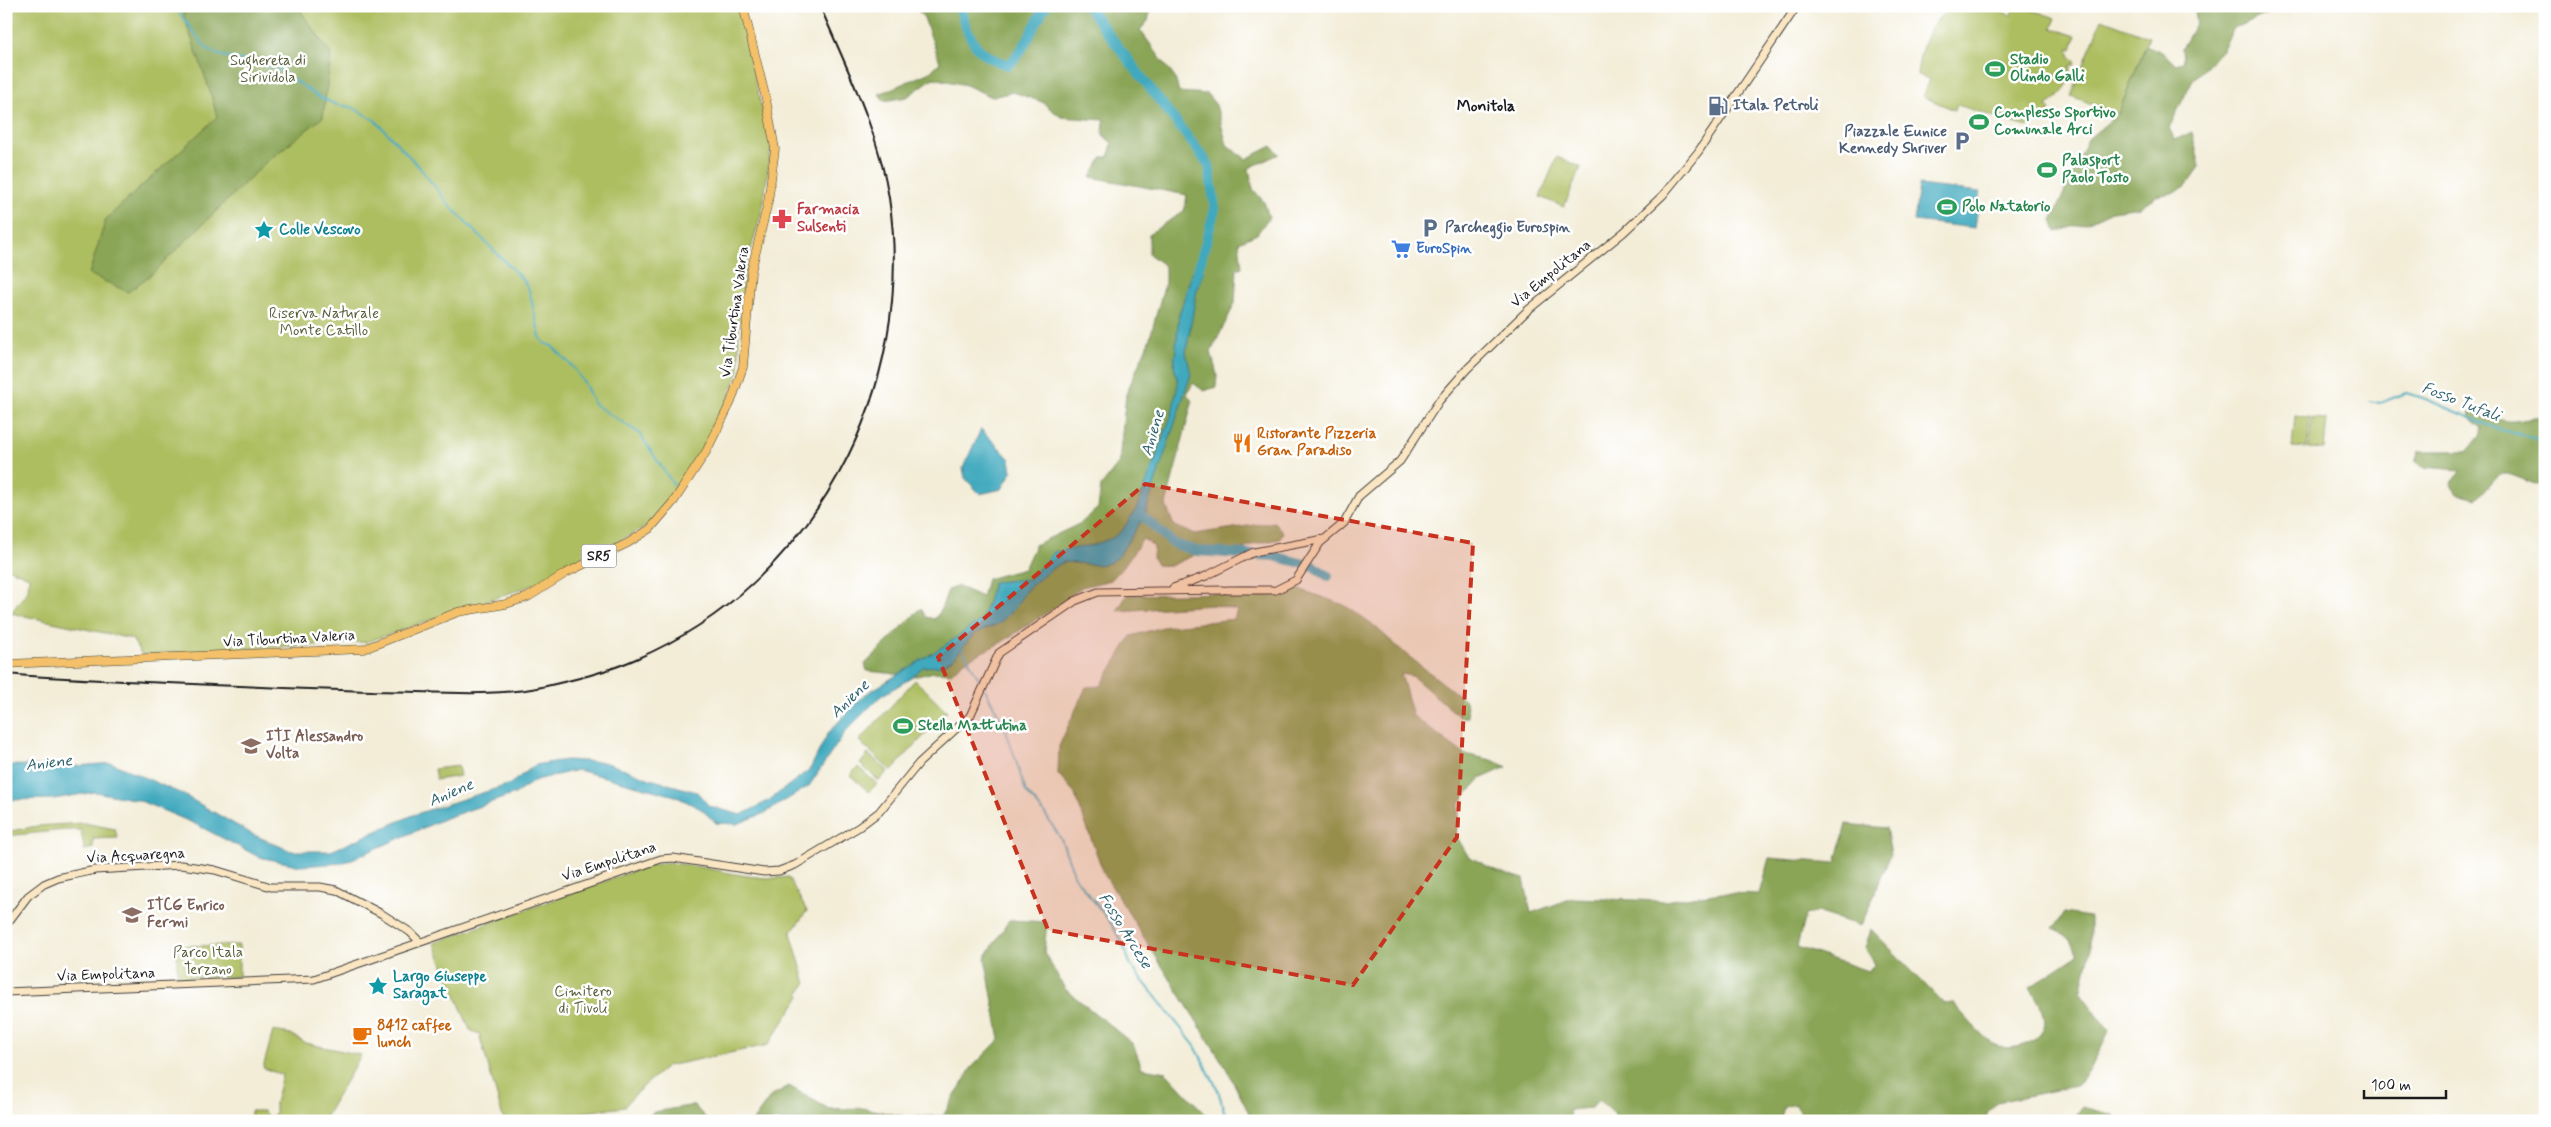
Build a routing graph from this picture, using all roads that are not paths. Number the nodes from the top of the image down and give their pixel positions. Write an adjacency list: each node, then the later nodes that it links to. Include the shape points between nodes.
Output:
1 (743, 6): 9 (main road, Via Tiburtina Valeria / SR5, via 775,149 768,202 751,272 743,367 735,394 710,446 688,482 650,529 528,597 452,613 364,649)
2 (1797, 6): 3 (main road, Via Empolitana, via 1698,152 1663,195 1624,232 1528,310 1467,369 1439,401 1400,461 1359,496 1341,527)
3 (1324, 539): 4 (main road); 5 (main road, Via Empolitana)
4 (1301, 542): 5 (main road, via 1309,546); 6 (main road, via 1254,552)
5 (1312, 554): 8 (main road, Via Empolitana, via 1297,579 1286,587 1274,590)
6 (1206, 576): 7 (main road); 8 (main road, via 1203,584)
7 (1164, 590): 8 (main road, Via Empolitana); 11 (main road, Via Empolitana, via 1088,594 1007,646 992,664 970,716 921,760 886,805 863,825 792,867 764,872 660,858)
8 (1207, 590)
9 (6, 664)
10 (6, 925): 11 (main road, Via Acquaregna, via 31,893 58,878 91,871 181,865 215,870 271,887 317,886 336,890 390,919)
11 (420, 942): 12 (main road, Via Empolitana, via 311,980)
12 (6, 992)

